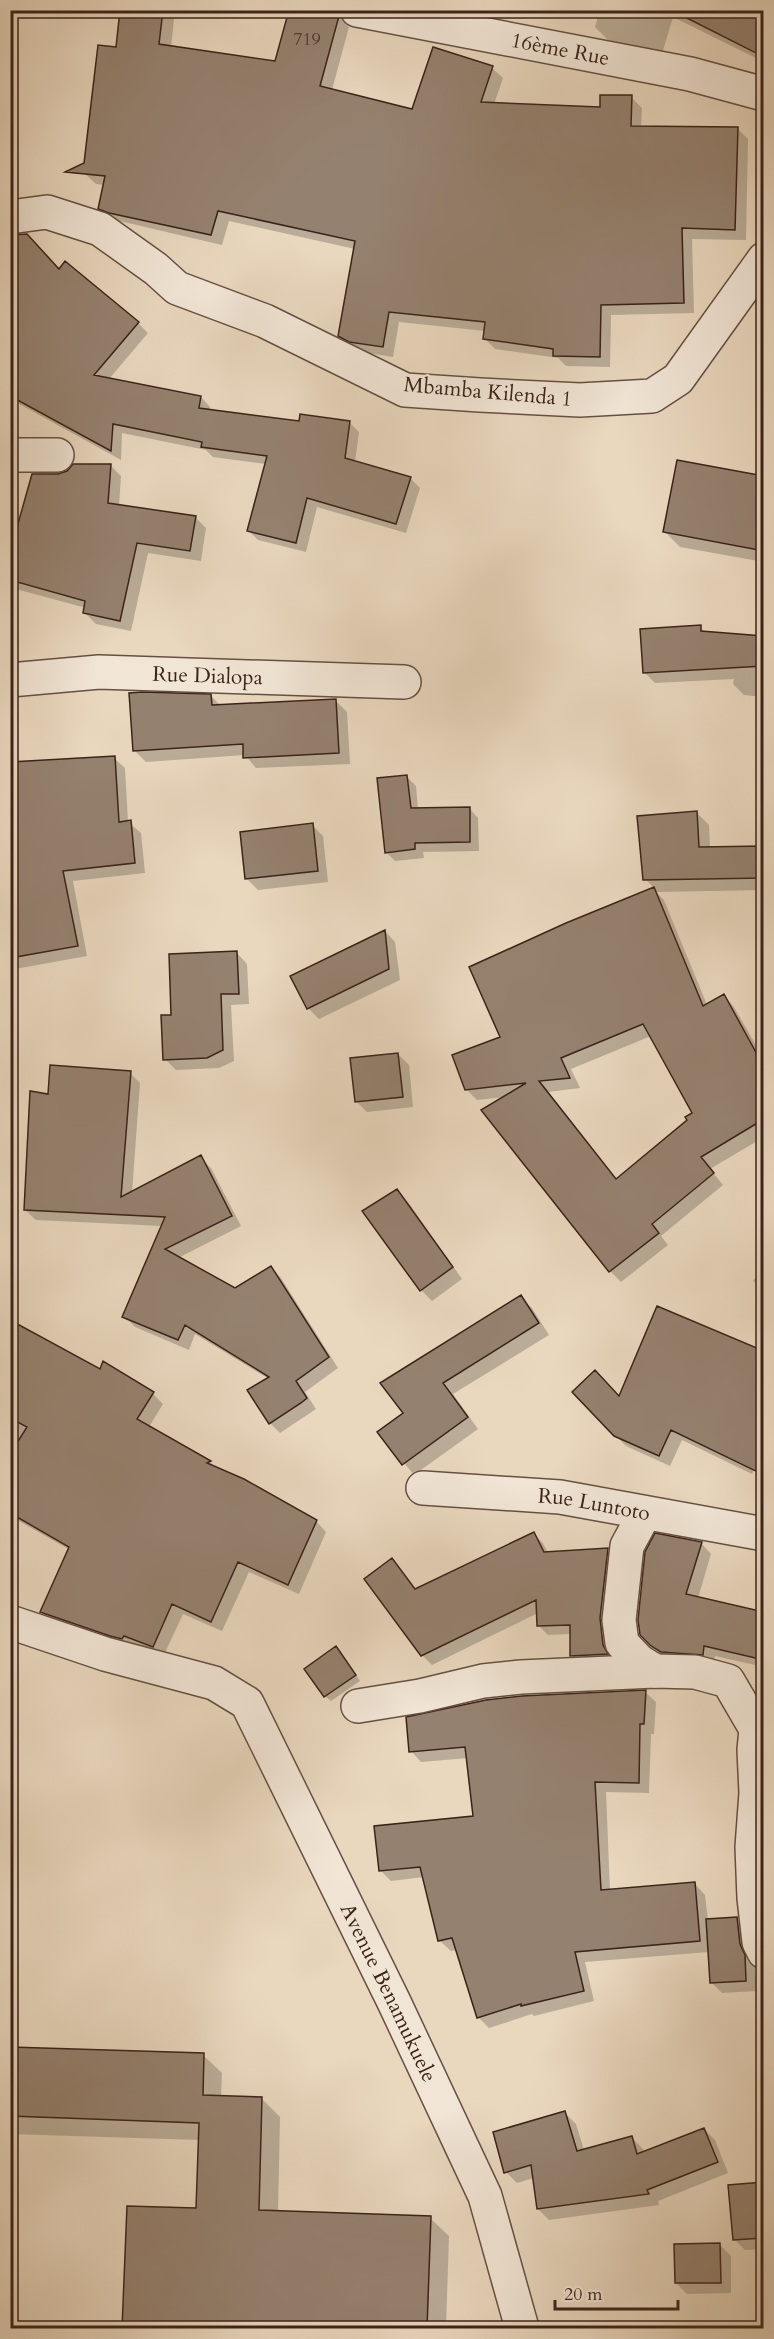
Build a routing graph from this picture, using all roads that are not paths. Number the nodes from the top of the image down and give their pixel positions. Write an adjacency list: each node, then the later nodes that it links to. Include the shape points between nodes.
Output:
1 (357, 10): 2 (street, 16ème Rue, via 690,74)
2 (764, 94)
3 (10, 217): 4 (street, Mbamba Kilenda 1, via 47,212 100,229 177,288 265,321 405,390 480,395 580,400 652,396 678,379)
4 (764, 260)
5 (10, 455): 6 (street)
6 (57, 455)
7 (10, 680): 8 (street, Rue Dialopa, via 99,672)
8 (404, 682)
9 (423, 1488): 10 (street, Rue Luntoto, via 560,1497)
10 (645, 1513): 11 (street, Rue Luntoto); 13 (street, via 627,1546 619,1620 622,1643)
11 (764, 1534)
12 (10, 1622): 16 (street, Avenue Benamukuele, via 105,1654 214,1683 248,1703 485,2196)
13 (655, 1671): 14 (street, via 483,1681); 15 (street, via 694,1672 728,1681 756,1729 752,1847 759,1942)
14 (358, 1706)
15 (764, 1952)
16 (522, 2328)

